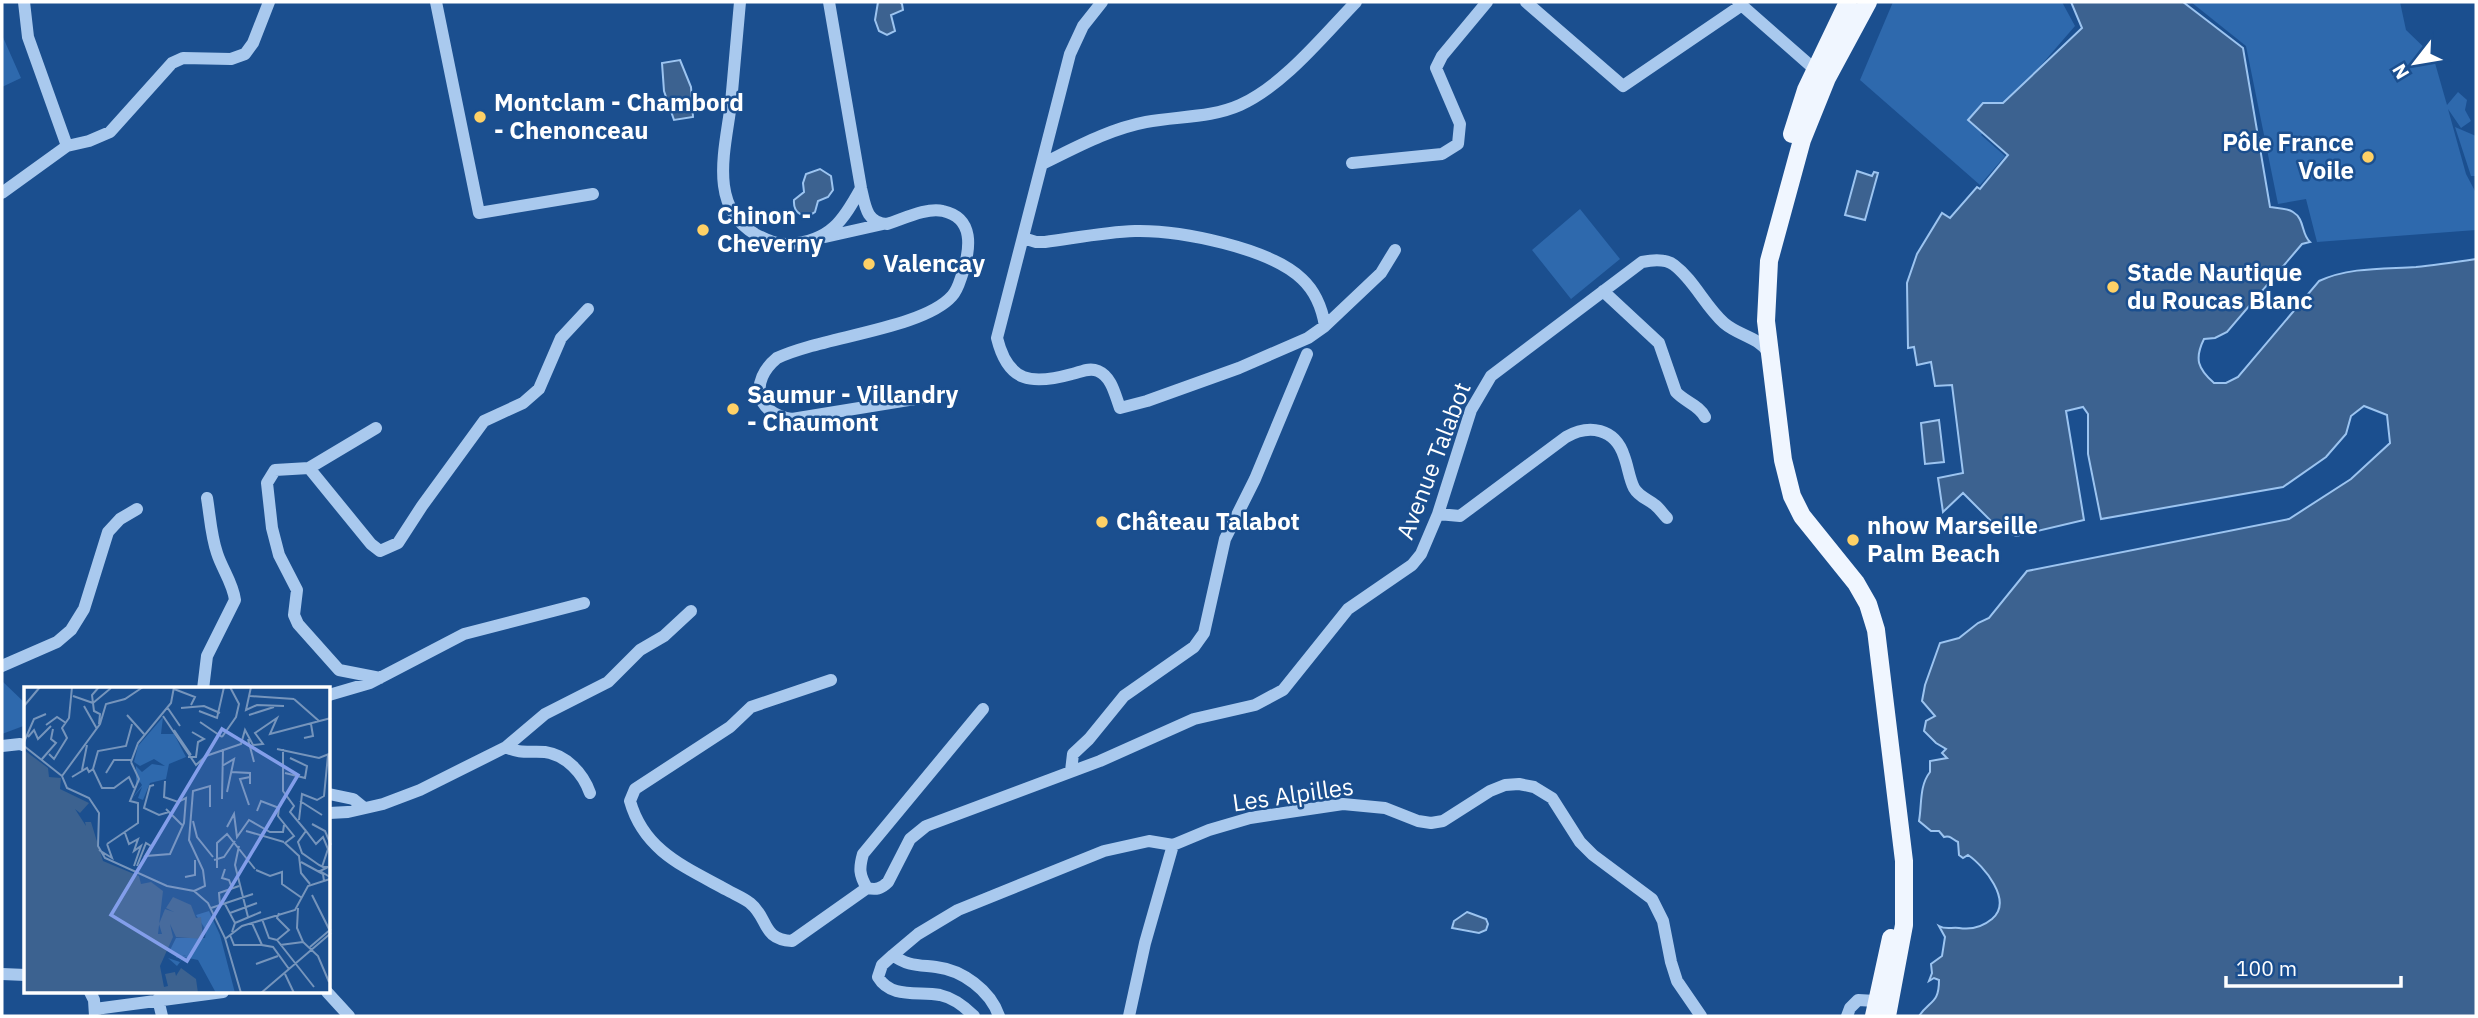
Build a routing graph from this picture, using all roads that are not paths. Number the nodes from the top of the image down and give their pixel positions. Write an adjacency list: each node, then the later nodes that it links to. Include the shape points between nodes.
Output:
1 (269, 2): 16 (street, via 245,54 231,59 183,58 172,63 110,132)
2 (436, 2): 21 (street, via 479,213)
3 (740, 2): 23 (street, via 722,169 728,204 748,230 769,242)
4 (829, 2): 19 (street)
5 (1102, 2): 18 (street, via 1083,26 1070,54)
6 (1346, 2): 14 (street)
7 (1356, 2): 14 (street)
8 (1487, 2): 17 (street, via 1436,68 1460,124 1458,144 1442,154)
9 (1526, 2): 12 (street, via 1623,86)
10 (1848, 2): 15 (main road)
11 (1868, 2): 15 (main road)
12 (1740, 3): 15 (street)
13 (25, 7): 16 (street, via 33,55)
14 (1341, 17): 18 (street, via 1298,62 1242,104 1221,112 1119,129)
15 (1821, 74): 29 (main road, via 1793,129 1762,238 1755,284); 30 (main road, via 1769,261)
16 (67, 146): 20 (street)
17 (1352, 163)
18 (1042, 164): 24 (street)
19 (861, 188): 22 (street, via 869,216); 23 (street, via 848,213)
20 (2, 193)
21 (593, 194)
22 (887, 224): 23 (street); 32 (street, via 934,210 950,213 962,222 969,253 953,295 938,308 914,318 777,358 763,372 759,383 762,398 769,412 792,419)
23 (820, 238)
24 (1023, 238): 28 (street, via 1045,242 1151,231 1195,236 1245,250 1302,278 1322,307); 28 (street, via 998,338 1002,357 1014,372 1036,382 1087,369 1099,371 1112,384 1120,408 1239,368)
25 (1395, 250): 28 (street, via 1381,273)
26 (1603, 291): 29 (street, Avenue Talabot, via 1642,262 1671,262 1711,312 1728,327); 33 (street, via 1659,343 1676,392); 38 (street, Avenue Talabot, via 1491,376 1471,410)
27 (588, 309): 35 (street, via 561,338 538,389 523,403 484,421 398,543 389,549 380,551 371,544)
28 (1325, 326)
29 (1755, 339): 30 (street); 67 (main road, via 1772,463 1782,501 1792,521 1848,589 1865,633 1893,862)
30 (1769, 353): 67 (main road, via 1792,496 1802,516 1856,583 1876,630 1905,883 1904,925)
31 (1307, 354): 48 (street, via 1225,539 1204,633 1194,647 1124,696)
32 (927, 397)
33 (1705, 417)
34 (376, 428): 35 (street)
35 (309, 468): 43 (street, via 275,470 267,483 279,555 297,590 294,615 339,670)
36 (208, 498): 45 (street, via 216,549 234,600 207,656)
37 (137, 509): 42 (street, via 108,532 84,609 71,630 57,642)
38 (1438, 514): 39 (street, via 1460,516 1566,437 1588,428 1610,434 1624,453 1635,491); 52 (street, Avenue Talabot, via 1412,565 1348,609 1283,690 1255,705 1194,719)
39 (1667, 518)
40 (584, 603): 43 (street, via 464,635)
41 (691, 611): 51 (street, via 640,650 608,682 545,714)
42 (2, 666)
43 (380, 678): 46 (street)
44 (831, 680): 59 (street, Avenue Talabot, via 751,707 730,727 635,789 630,801 634,817 665,855 752,904 780,940 792,941)
45 (203, 687)
46 (331, 694)
47 (983, 709): 59 (street, via 863,854 860,878)
48 (1089, 739): 52 (street, via 1089,755); 53 (street, via 1073,754)
49 (24, 745): 50 (street)
50 (2, 746)
51 (506, 747): 54 (street, via 566,760); 56 (street, via 421,790)
52 (1100, 761): 53 (street, Avenue Talabot)
53 (1071, 771): 59 (street, Avenue Talabot, via 926,826 910,839 888,882 876,890)
54 (590, 793)
55 (331, 794): 56 (street, via 353,799)
56 (364, 808): 57 (street)
57 (331, 813)
58 (1173, 845): 60 (street, Les Alpilles, via 1149,841 1104,851 958,910); 73 (street); 74 (street, Les Alpilles, via 1250,818 1343,804 1385,808 1431,823 1443,821 1505,785 1534,787 1552,798 1593,856 1651,899 1663,921 1677,981)
59 (867, 888)
60 (893, 955): 71 (street, Les Alpilles, via 878,977 883,986 893,992 943,996 962,1004); 72 (street, via 911,965 938,967 972,981 988,996)
61 (2, 974): 62 (street)
62 (24, 975)
63 (90, 993): 68 (street)
64 (214, 993): 66 (street)
65 (328, 993): 70 (street)
66 (158, 999): 68 (street); 69 (street)
67 (1883, 1009): 75 (street, via 1858,1000)
68 (95, 1013)
69 (162, 1016)
70 (349, 1016)
71 (974, 1016)
72 (999, 1016)
73 (1129, 1016)
74 (1700, 1016)
75 (1847, 1016)

